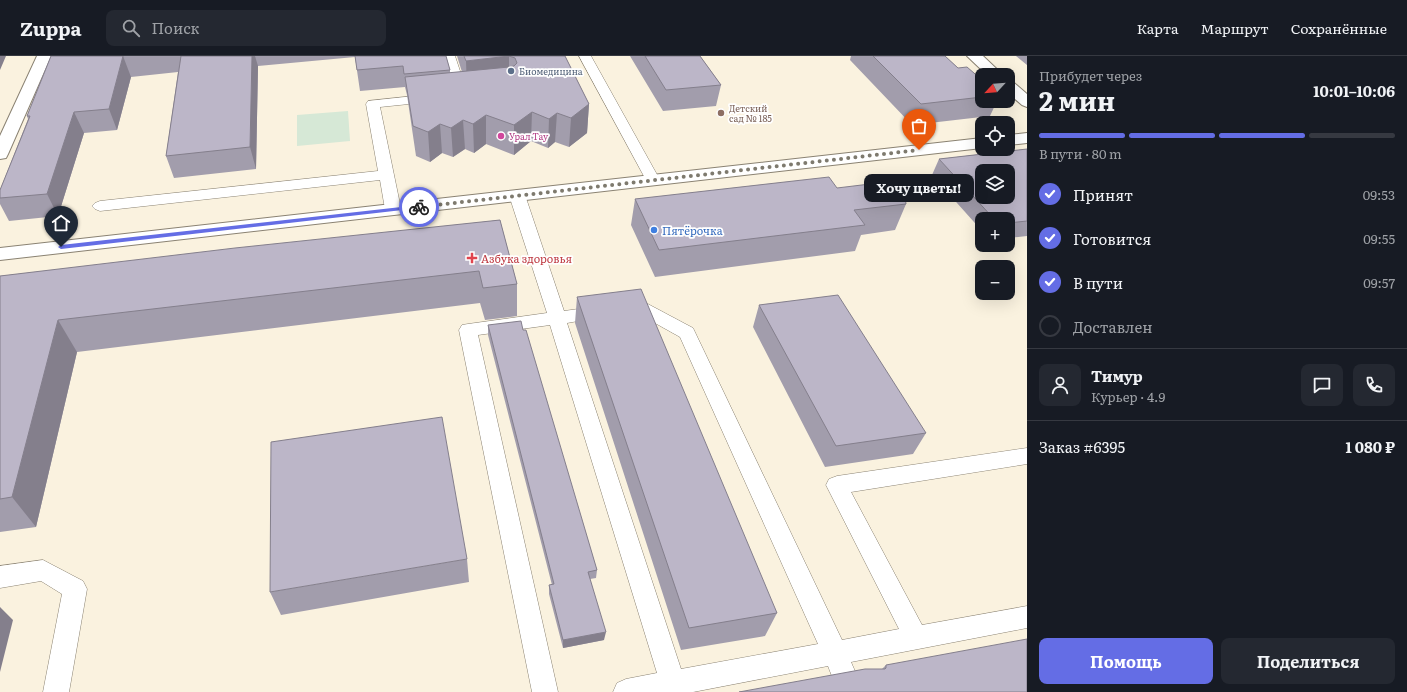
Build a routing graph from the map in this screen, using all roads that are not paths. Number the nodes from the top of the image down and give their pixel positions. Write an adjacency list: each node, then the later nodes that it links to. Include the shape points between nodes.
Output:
1 (44, 56): 13 (street)
2 (449, 56): 8 (lane)
3 (585, 56): 15 (lane)
4 (974, 56): 5 (street)
5 (988, 68)
6 (1015, 91): 9 (street)
7 (475, 94): 8 (lane)
8 (461, 95): 14 (lane, via 373,104)
9 (1027, 102)
10 (1027, 138): 11 (street)
11 (1015, 139)
12 (975, 144): 15 (street)
13 (0, 154)
14 (387, 175): 17 (lane); 18 (lane)
15 (652, 180): 16 (street)
16 (517, 195): 18 (street); 20 (lane)
17 (100, 206)
18 (393, 210): 19 (street)
19 (0, 254)
20 (557, 318): 25 (lane, via 640,306 687,333); 26 (lane); 28 (lane, via 468,330)
21 (1027, 456): 24 (lane, via 837,485)
22 (0, 577): 27 (lane, via 43,570 75,589)
23 (1027, 617): 24 (lane)
24 (916, 638): 25 (lane)
25 (835, 653): 26 (lane); 30 (lane)
26 (673, 683): 29 (lane)
27 (56, 692)
28 (545, 692)
29 (626, 692)
30 (851, 692)

